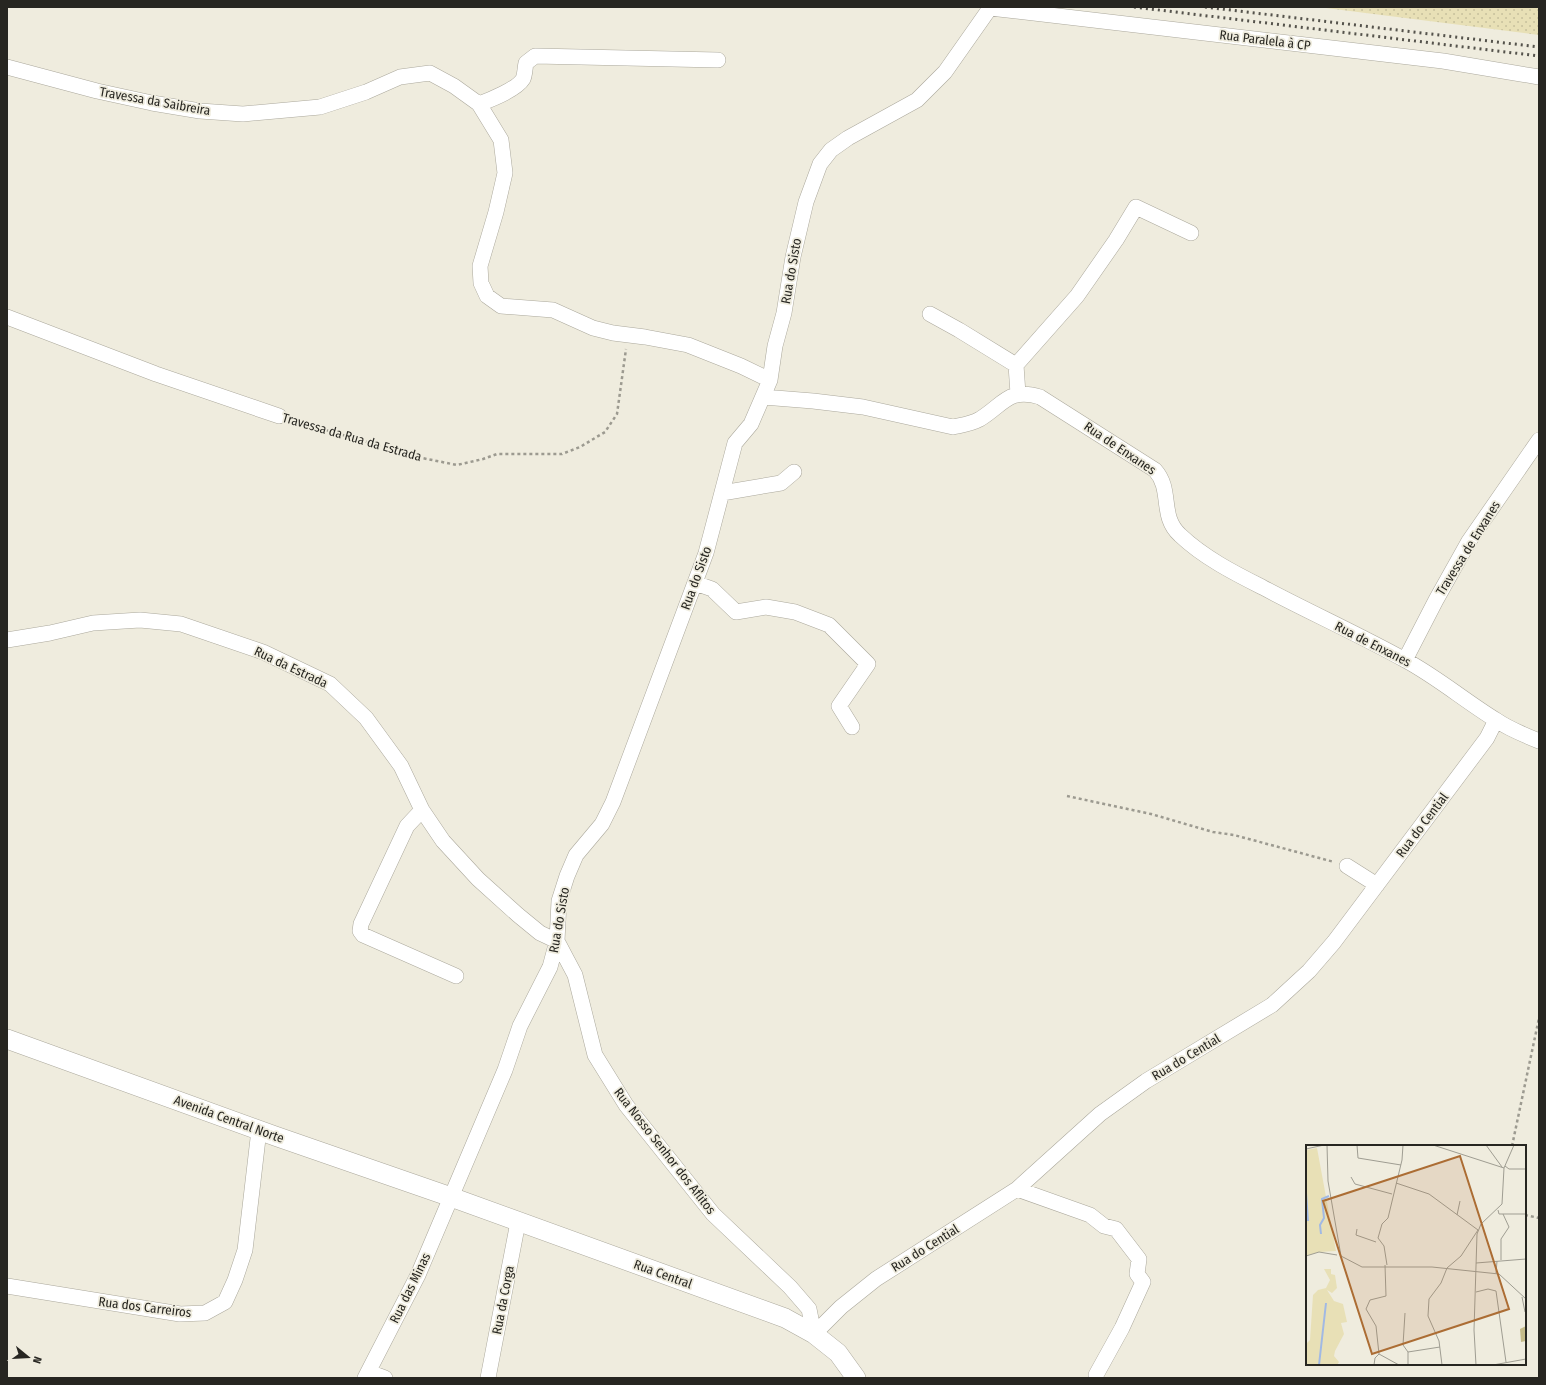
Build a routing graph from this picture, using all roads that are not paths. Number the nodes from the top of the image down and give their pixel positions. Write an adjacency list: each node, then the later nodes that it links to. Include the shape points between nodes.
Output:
1 (990, 8): 4 (street, Rua Paralela à CP, via 1436,60); 10 (street, Rua do Sisto, via 945,72 917,100 848,138 831,150 820,164 806,202 793,257 784,313 774,346)
2 (718, 60): 5 (street, via 535,56 526,63 523,79 516,86)
3 (7, 67): 5 (street, Travessa da Saibreira, via 97,91 200,111 243,114 320,107 366,92 400,77 430,73)
4 (1539, 77)
5 (479, 104): 10 (street, Travessa da Saibreira, via 501,140 505,173 480,266 481,283 487,296 501,306 553,310 593,328 688,346)
6 (1191, 232): 9 (street, via 1136,207 1077,296)
7 (930, 314): 9 (street)
8 (7, 317): 13 (street, Travessa da Rua da Estrada, via 156,374)
9 (1016, 365): 11 (street)
10 (770, 380): 12 (street, Rua do Sisto)
11 (1018, 394): 12 (street, via 1010,396 979,419 965,425 953,426 864,407); 19 (street, Rua de Enxanes, via 1029,393 1040,397 1155,470 1162,477 1171,524 1179,535 1194,547 1242,577)
12 (763, 397): 16 (street, Rua do Sisto, via 751,424 735,443)
13 (279, 416)
14 (1539, 440): 19 (street, Travessa de Enxanes, via 1470,541)
15 (794, 472): 16 (street, via 781,483)
16 (722, 493): 17 (street, Rua do Sisto)
17 (695, 583): 21 (street, via 712,589 736,612 766,607 795,612 829,625 868,664 839,706); 26 (street, Rua do Sisto, via 613,802 602,824 576,855 567,876 559,901)
18 (7, 640): 23 (street, Rua da Estrada, via 94,623 140,620 181,624 263,652 330,684 366,718 401,766)
19 (1405, 660): 20 (street, Rua de Enxanes)
20 (1496, 720): 22 (street, Rua de Enxanes); 25 (street, Rua do Cential, via 1487,738)
21 (852, 727)
22 (1539, 741)
23 (422, 810): 26 (street, Rua da Estrada, via 443,841 478,879 540,933); 27 (street, via 408,826 360,930 363,935)
24 (1347, 866): 25 (street)
25 (1377, 885): 30 (street, Rua do Cential, via 1309,971 1272,1005 1146,1081 1106,1110)
26 (557, 941): 31 (street, Rua do Sisto, via 550,966 520,1026 505,1070); 34 (street, Rua Nosso Senhor dos Aflitos, via 575,975 595,1055 626,1104 713,1214 790,1287 809,1309)
27 (456, 976)
28 (7, 1039): 29 (main road, Avenida Central Norte)
29 (259, 1130): 31 (main road, Avenida Central Norte); 33 (street, Rua dos Carreiros, via 244,1250 235,1280 224,1302 206,1313 180,1314)
30 (1017, 1189): 34 (street, Rua do Cential, via 876,1279 841,1306); 36 (street, via 1090,1215 1104,1226 1116,1229 1139,1259 1137,1274 1143,1282 1122,1328)
31 (451, 1197): 32 (main road, Rua Central); 35 (street, Rua das Minas, via 418,1275)
32 (518, 1222): 34 (main road, Rua Central, via 785,1318); 38 (street, Rua da Corga)
33 (7, 1286)
34 (814, 1334): 39 (main road, Rua Central, via 838,1353)
35 (367, 1375): 37 (street)
36 (1096, 1375)
37 (385, 1378)
38 (488, 1378)
39 (856, 1378)

